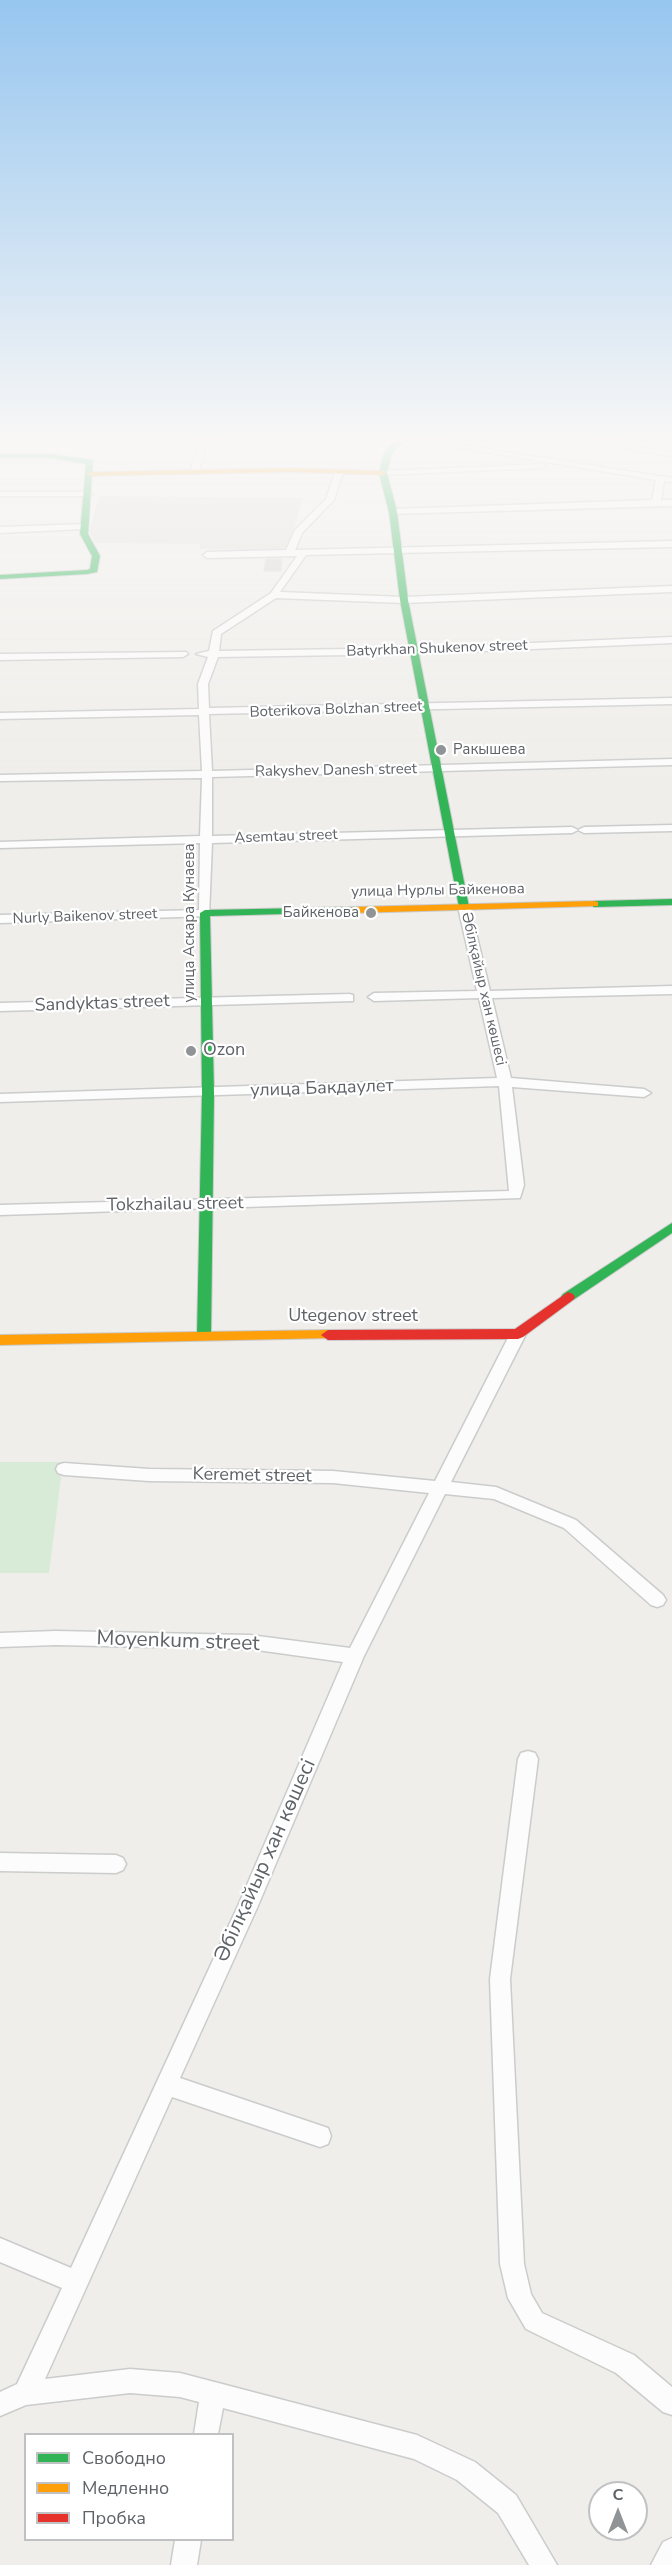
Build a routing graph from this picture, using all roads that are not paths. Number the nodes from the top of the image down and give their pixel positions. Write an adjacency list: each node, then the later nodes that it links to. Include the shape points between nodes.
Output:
1 (96, 559): 4 (street, via 94,570)
2 (300, 559): 6 (street, улица Аскара Кунаева)
3 (399, 559): 7 (street, Әбілқайыр хан көшесі)
4 (0, 577)
5 (672, 589): 7 (street)
6 (274, 595): 7 (street); 12 (street, улица Аскара Кунаева, via 216,633)
7 (404, 600): 9 (street, Әбілқайыр хан көшесі)
8 (672, 640): 9 (street, Batyrkhan Shukenov street)
9 (415, 651): 12 (street, Batyrkhan Shukenov street); 15 (street, Әбілқайыр хан көшесі)
10 (183, 654): 13 (street)
11 (201, 654): 12 (street, Batyrkhan Shukenov street)
12 (214, 654): 16 (street, улица Аскара Кунаева, via 203,684)
13 (0, 657)
14 (672, 701): 15 (street, Boterikova Bolzhan street)
15 (427, 707): 16 (street, Boterikova Bolzhan street); 19 (street, Әбілқайыр хан көшесі)
16 (204, 713): 17 (street, Boterikova Bolzhan street); 20 (street, улица Аскара Кунаева)
17 (0, 717)
18 (672, 762): 19 (street, Rakyshev Danesh street)
19 (439, 770): 20 (street, Rakyshev Danesh street); 25 (street, Әбілқайыр хан көшесі)
20 (207, 774): 21 (street, Rakyshev Danesh street); 26 (street, улица Аскара Кунаева)
21 (0, 778)
22 (672, 828): 24 (street)
23 (572, 830): 25 (street, Asemtau street)
24 (584, 830)
25 (450, 833): 26 (street, Asemtau street); 29 (street, Әбілқайыр хан көшесі)
26 (206, 839): 27 (street, Asemtau street); 30 (street, улица Аскара Кунаева)
27 (0, 845)
28 (672, 902): 29 (street, улица Нурлы Байкенова)
29 (464, 907): 30 (street, улица Нурлы Байкенова); 33 (street, Әбілқайыр хан көшесі)
30 (205, 914): 31 (street, Nurly Baikenov street); 36 (street, улица Аскара Кунаева)
31 (0, 920)
32 (672, 990): 33 (street)
33 (486, 995): 34 (street); 38 (street, Әбілқайыр хан көшесі)
34 (374, 997)
35 (349, 998): 36 (street, Sandyktas street)
36 (207, 1001): 37 (street, Sandyktas street); 39 (street, улица Аскара Кунаева)
37 (0, 1007)
38 (505, 1082): 39 (street, улица Бакдаулет); 40 (street, улица Бакдаулет); 42 (street, Әбілқайыр хан көшесі)
39 (208, 1093): 41 (street, улица Бакдаулет); 43 (street, улица Аскара Кунаева)
40 (644, 1093)
41 (0, 1098)
42 (515, 1195): 43 (street, Tokzhailau street)
43 (208, 1204): 44 (street, Tokzhailau street); 47 (street, улица Аскара Кунаева)
44 (0, 1210)
45 (672, 1227): 46 (street)
46 (518, 1334): 47 (street, Utegenov street); 50 (street, Әбілқайыр хан көшесі)
47 (204, 1335): 48 (street, Utegenov street)
48 (0, 1340)
49 (64, 1469): 50 (street, Keremet street, via 333,1477)
50 (439, 1488): 51 (street, Keremet street, via 496,1492 570,1524); 53 (street, Әбілқайыр хан көшесі)
51 (657, 1600)
52 (0, 1641): 53 (street, Moyenkum street, via 55,1638 250,1642)
53 (355, 1656): 57 (street, Әбілқайыр хан көшесі, via 247,1908)
54 (528, 1759): 63 (street, via 500,1979 512,2264 520,2298 534,2321 625,2364)
55 (0, 1862): 56 (street)
56 (116, 1864)
57 (166, 2084): 58 (street); 60 (street, Әбілқайыр хан көшесі)
58 (320, 2136)
59 (0, 2250): 60 (street)
60 (76, 2282): 61 (street, Әбілқайыр хан көшесі)
61 (26, 2393): 62 (street, via 130,2381 180,2385); 64 (street)
62 (213, 2393): 65 (street); 69 (street, via 417,2447 466,2471 507,2505)
63 (672, 2403)
64 (0, 2404)
65 (206, 2433)
66 (188, 2541): 68 (street)
67 (672, 2551): 70 (street)
68 (184, 2565)
69 (544, 2565)
70 (664, 2565)

